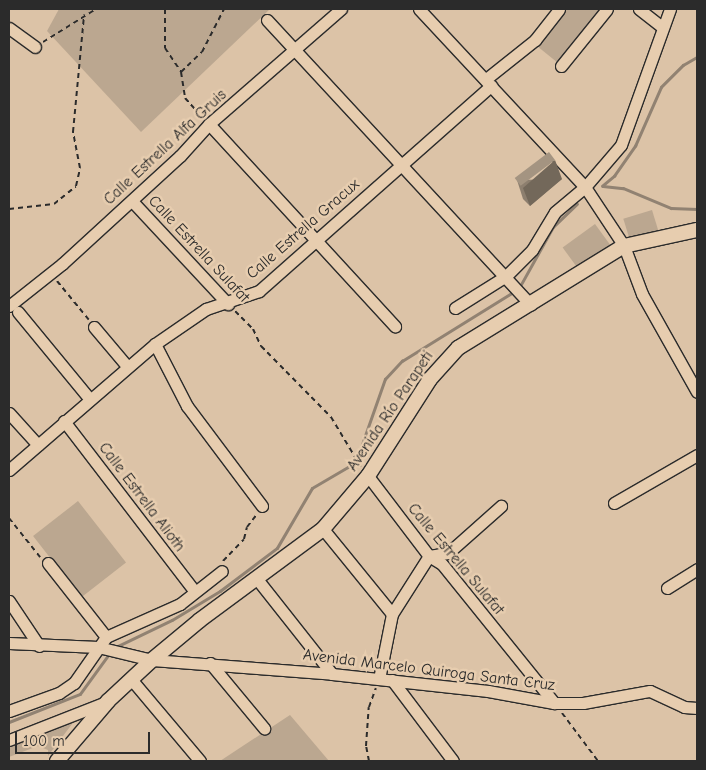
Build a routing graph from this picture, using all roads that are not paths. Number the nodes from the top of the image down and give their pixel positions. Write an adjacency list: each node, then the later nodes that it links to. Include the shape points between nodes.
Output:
1 (341, 9): 11 (street, Calle Estrella Alfa Gruis)
2 (419, 9): 13 (street)
3 (559, 9): 13 (street, Calle Estrella Gracux, via 535,40)
4 (607, 9): 12 (street)
5 (639, 9): 8 (street)
6 (670, 9): 8 (street)
7 (267, 20): 11 (street)
8 (661, 26): 16 (street, via 625,137)
9 (9, 28): 10 (street)
10 (36, 47)
11 (294, 49): 14 (street, Calle Estrella Alfa Gruis); 15 (street)
12 (561, 66)
13 (489, 82): 15 (street, Calle Estrella Gracux); 16 (street)
14 (209, 124): 17 (street, Calle Estrella Alfa Gruis); 19 (street)
15 (401, 164): 19 (street, Calle Estrella Gracux); 21 (street)
16 (585, 187): 20 (street); 21 (street, via 556,212)
17 (132, 201): 23 (street, Calle Estrella Sulafat); 25 (street, Calle Estrella Alfa Gruis)
18 (697, 230): 20 (main road)
19 (315, 240): 23 (street, Calle Estrella Gracux, via 259,291); 26 (street)
20 (624, 246): 22 (main road, Avenida Río Parapeti); 30 (street, via 642,294)
21 (510, 280): 22 (street); 24 (street)
22 (527, 300): 37 (main road, Avenida Río Parapeti, via 446,358)
23 (228, 304): 28 (street, Calle Estrella Gracux, via 206,310)
24 (455, 308)
25 (13, 309): 31 (street)
26 (395, 326)
27 (94, 327): 29 (street)
28 (155, 344): 29 (street, Calle Estrella Gracux); 39 (street, via 187,406)
29 (127, 366): 31 (street, Calle Estrella Gracux)
30 (697, 392)
31 (89, 398): 33 (street, Calle Estrella Gracux)
32 (9, 414): 34 (street)
33 (64, 422): 34 (street, Calle Estrella Gracux); 48 (street, Calle Estrella Alioth)
34 (38, 445): 36 (street, Calle Estrella Gracux)
35 (697, 455): 38 (street)
36 (9, 470)
37 (368, 476): 41 (main road, Avenida Río Parapeti); 42 (street, Calle Estrella Sulafat)
38 (614, 503)
39 (262, 506)
40 (501, 506): 42 (street, via 448,553)
41 (323, 529): 46 (main road, Avenida Río Parapeti); 50 (street)
42 (429, 556): 50 (street); 62 (street, Calle Estrella Sulafat, via 442,564)
43 (48, 564): 51 (street)
44 (697, 569): 47 (street)
45 (222, 571): 48 (street)
46 (257, 578): 55 (main road, Avenida Río Parapeti); 57 (street)
47 (667, 588)
48 (195, 592): 51 (street, via 180,604)
49 (9, 601): 53 (street)
50 (392, 614): 59 (street)
51 (106, 637): 54 (street)
52 (9, 643): 53 (street)
53 (40, 646): 54 (street)
54 (98, 647): 55 (street); 64 (street, via 74,682 59,693)
55 (152, 660): 56 (street, Avenida Marcelo Quiroga Santa Cruz); 58 (main road, Avenida Río Parapeti)
56 (210, 663): 57 (street, Avenida Marcelo Quiroga Santa Cruz); 65 (street)
57 (332, 674): 59 (street, Avenida Marcelo Quiroga Santa Cruz)
58 (131, 678): 61 (main road, Avenida Río Parapeti); 68 (street)
59 (379, 679): 60 (street, Avenida Marcelo Quiroga Santa Cruz)
60 (392, 680): 62 (street, Avenida Marcelo Quiroga Santa Cruz, via 488,691); 69 (street)
61 (108, 701): 66 (street); 67 (main road, Avenida Río Parapeti)
62 (554, 703): 63 (street, Avenida Marcelo Quiroga Santa Cruz, via 583,703 650,691 684,706)
63 (697, 708)
64 (9, 711)
65 (264, 728)
66 (9, 740)
67 (57, 761)
68 (200, 761)
69 (453, 761)

